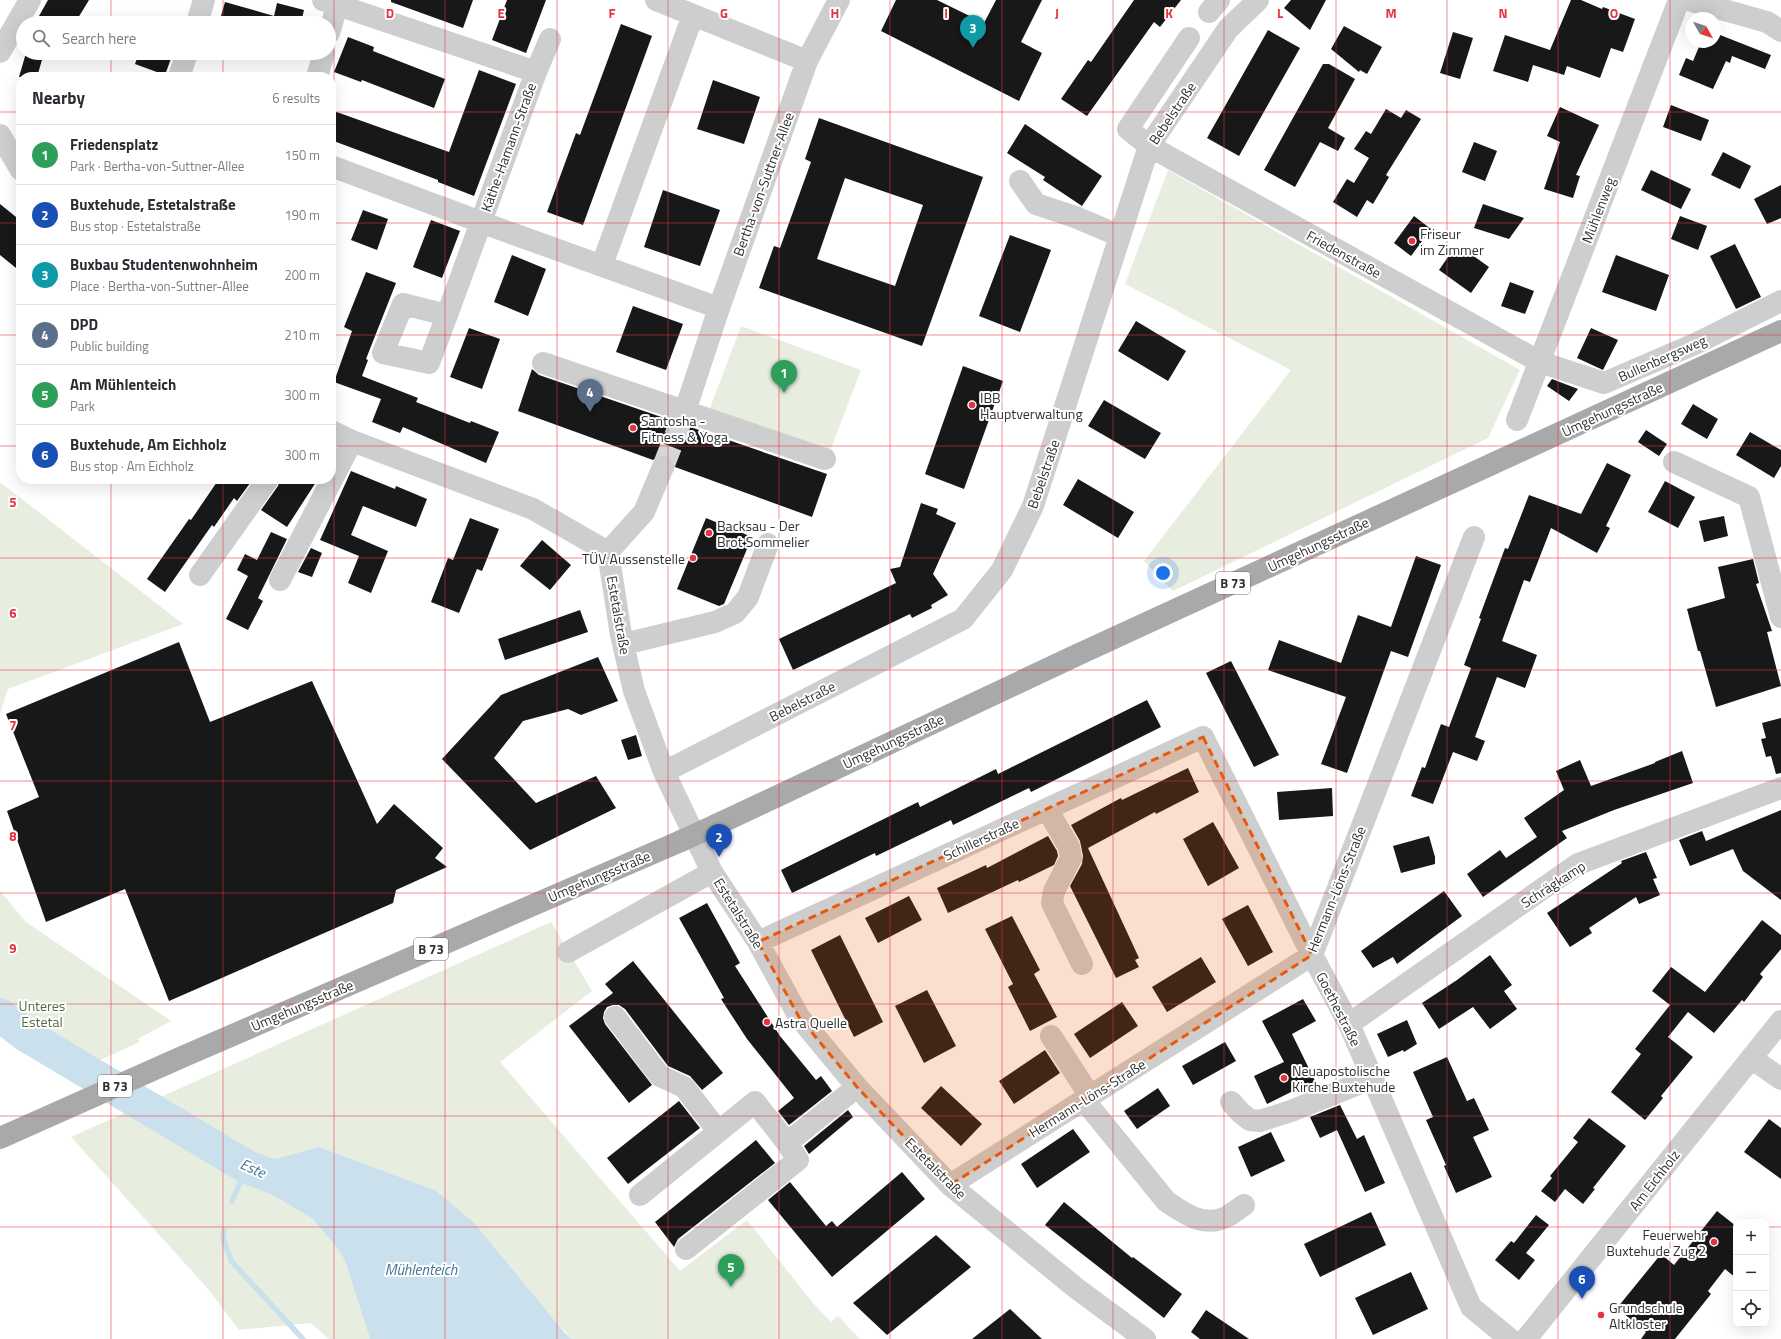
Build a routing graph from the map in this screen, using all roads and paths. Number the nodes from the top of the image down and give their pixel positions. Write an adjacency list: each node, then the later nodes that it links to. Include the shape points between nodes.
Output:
1 (30, 0): 10 (street)
2 (204, 0): 11 (street)
3 (656, 0): 9 (street)
4 (839, 0): 20 (street, Bertha-von-Suttner-Allee)
5 (1258, 0): 25 (street, Bebelstraße, via 1228,29)
6 (1679, 0): 37 (street, Mühlenweg)
7 (1688, 0): 14 (street, via 1767,22)
8 (333, 2): 12 (street); 23 (street, Käthe-Hamann-Straße)
9 (693, 15): 20 (street); 31 (street)
10 (21, 16)
11 (199, 16)
12 (331, 16)
13 (16, 24): 17 (street)
14 (1781, 31)
15 (1189, 38): 25 (street, Friedenstraße, via 1128,129)
16 (550, 39): 23 (street, Käthe-Hamann-Straße)
17 (0, 52)
18 (185, 60): 21 (street)
19 (322, 60): 22 (street)
20 (807, 61): 33 (street, Bertha-von-Suttner-Allee)
21 (181, 72)
22 (318, 72)
23 (536, 72): 29 (street, Käthe-Hamann-Straße)
24 (0, 135): 26 (street)
25 (1149, 146): 30 (street, Bebelstraße); 37 (street, Friedenstraße)
26 (16, 162)
27 (336, 168): 29 (street, Käthe-Hamann-Straße)
28 (1020, 181): 30 (street, via 1036,204)
29 (480, 222): 31 (street); 34 (street, Käthe-Hamann-Straße)
30 (1120, 236): 56 (street, Bebelstraße, via 1033,506 1002,570 963,619)
31 (602, 265): 33 (street)
32 (1781, 301): 37 (street, Bullenbergsweg, via 1697,343 1604,383)
33 (719, 308): 38 (street, Bertha-von-Suttner-Allee)
34 (447, 315)
35 (1781, 331): 75 (main road, Umgehungsstraße / B 73, bridge, via 1084,651 681,841 182,1056)
36 (543, 362): 38 (street)
37 (1540, 362): 39 (street, Mühlenweg)
38 (684, 411): 42 (street)
39 (1517, 420)
40 (336, 433): 41 (street)
41 (352, 441): 45 (street); 50 (street, via 533,509)
42 (825, 459)
43 (1674, 462): 53 (street, via 1749,497)
44 (662, 467): 50 (street, via 644,512)
45 (336, 472)
46 (264, 484): 51 (street)
47 (330, 484): 52 (street)
48 (1474, 537): 62 (street, Hermann-Löns-Straße)
49 (768, 544): 54 (street, via 748,597 735,613 715,622)
50 (608, 552): 54 (street, Estetalstraße)
51 (200, 575)
52 (280, 580)
53 (1781, 617)
54 (624, 644): 56 (street, Estetalstraße, via 634,691)
55 (1203, 737): 58 (street, Schillerstraße); 62 (street, Goethestraße)
56 (664, 772): 59 (street, Estetalstraße)
57 (1781, 788): 66 (street, Schrägkamp, via 1578,864)
58 (1047, 809): 60 (street, Schillerstraße); 63 (street, via 1068,847 1071,858 1054,891 1052,903)
59 (712, 872): 60 (street, Estetalstraße); 61 (street)
60 (758, 942): 71 (street, Estetalstraße, via 799,1017)
61 (568, 952)
62 (1312, 955): 66 (street, Goethestraße); 72 (street, Hermann-Löns-Straße)
63 (1082, 964)
64 (616, 1017): 74 (street, via 660,1076 684,1087)
65 (1781, 1021): 68 (street, Am Eichholz)
66 (1349, 1024): 69 (street, Goethestraße)
67 (1051, 1036): 72 (street)
68 (1751, 1058): 70 (street); 83 (street, Am Eichholz)
69 (1372, 1078): 73 (street, via 1260,1121 1250,1120); 82 (street, Goethestraße, via 1471,1307)
70 (1781, 1079)
71 (857, 1087): 76 (street); 77 (street, Estetalstraße)
72 (1087, 1098): 77 (street, Hermann-Löns-Straße); 79 (street, via 1166,1201 1183,1213 1200,1220 1215,1221)
73 (1231, 1102)
74 (718, 1131): 76 (street, via 755,1102); 78 (street)
75 (0, 1138)
76 (787, 1143): 80 (street, via 798,1160)
77 (950, 1185): 81 (street, Estetalstraße, via 1076,1288)
78 (640, 1195)
79 (1244, 1205)
80 (686, 1249)
81 (1146, 1339)
82 (1510, 1339)
83 (1526, 1339)

